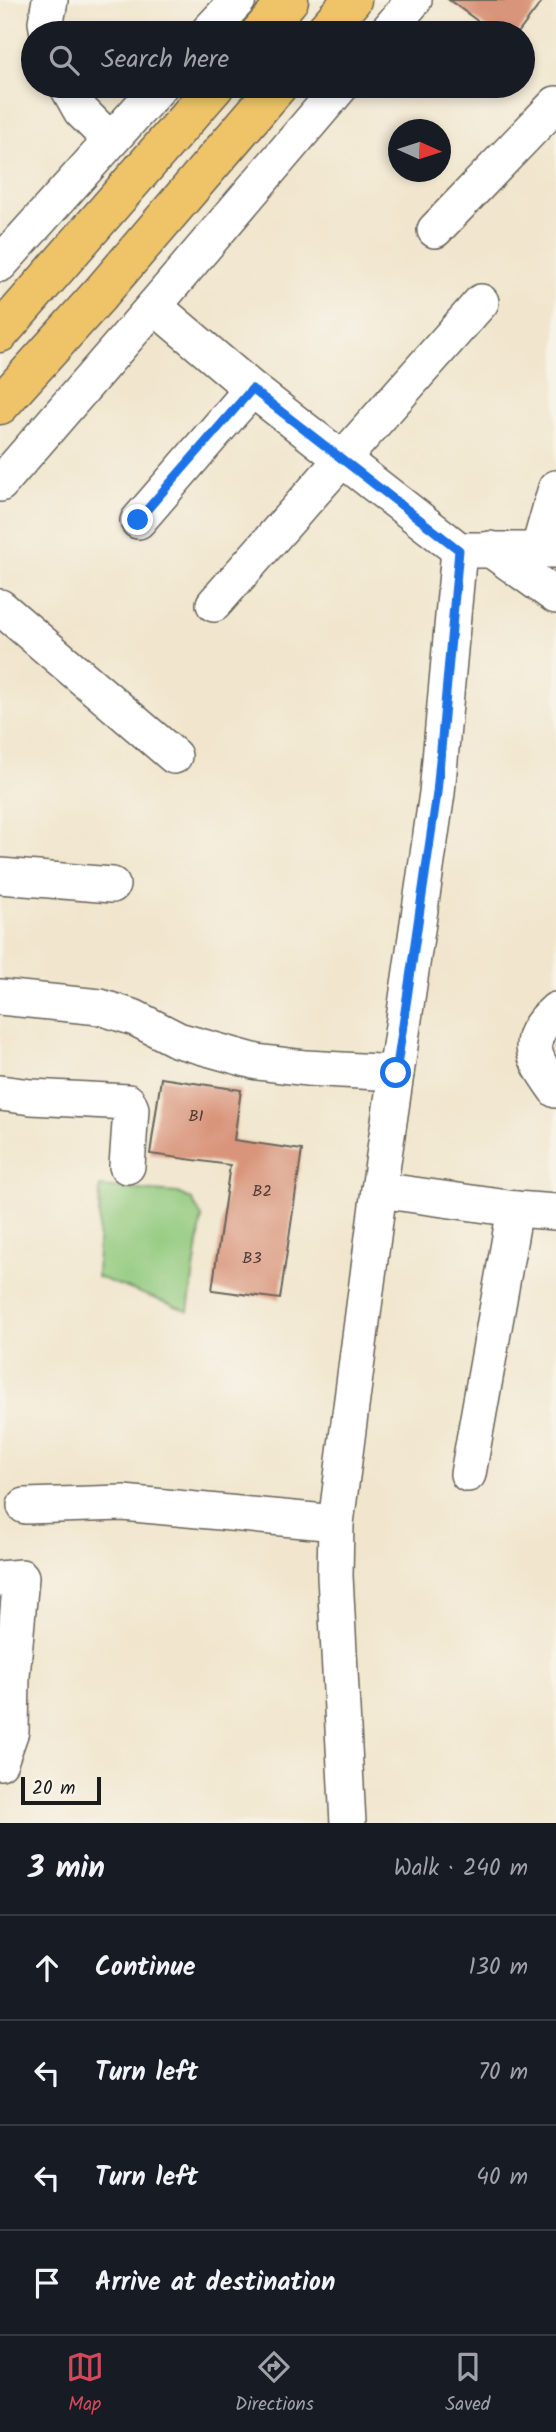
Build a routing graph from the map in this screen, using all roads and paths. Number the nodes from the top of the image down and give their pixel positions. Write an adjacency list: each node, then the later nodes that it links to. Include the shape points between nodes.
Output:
1 (50, 0): 6 (street)
2 (238, 0): 7 (street)
3 (289, 0): 8 (highway)
4 (352, 0): 9 (highway)
5 (414, 0): 10 (street)
6 (46, 21)
7 (219, 21)
8 (271, 21)
9 (334, 21)
10 (396, 21)
11 (74, 98): 17 (street)
12 (148, 98): 17 (street)
13 (205, 98): 22 (highway)
14 (268, 98): 24 (highway)
15 (331, 98): 21 (street)
16 (556, 104): 18 (street)
17 (110, 140): 19 (street)
18 (435, 230)
19 (0, 264)
20 (481, 302): 25 (street)
21 (154, 306): 23 (street); 26 (street)
22 (0, 333)
23 (252, 389): 25 (street); 28 (street)
24 (0, 405)
25 (340, 459): 29 (street); 32 (street)
26 (0, 484)
27 (556, 488): 30 (street)
28 (138, 520)
29 (475, 549): 30 (street); 31 (street); 39 (street)
30 (547, 549)
31 (556, 596)
32 (214, 604)
33 (0, 607): 34 (street)
34 (174, 756)
35 (0, 876): 36 (street)
36 (112, 885)
37 (0, 997): 39 (street, via 100,1007 135,1018 178,1040 257,1062)
38 (556, 1010): 40 (street, via 543,1021 534,1040 536,1061)
39 (396, 1073): 43 (street)
40 (556, 1090)
41 (0, 1093): 42 (street, via 128,1102)
42 (127, 1166)
43 (379, 1190): 44 (street); 48 (street)
44 (515, 1209): 45 (street); 46 (street)
45 (556, 1212)
46 (468, 1474)
47 (25, 1506): 48 (street, via 123,1503)
48 (336, 1523): 51 (street)
49 (0, 1579): 50 (street, via 21,1577 11,1731)
50 (0, 1762)
51 (348, 1823)

